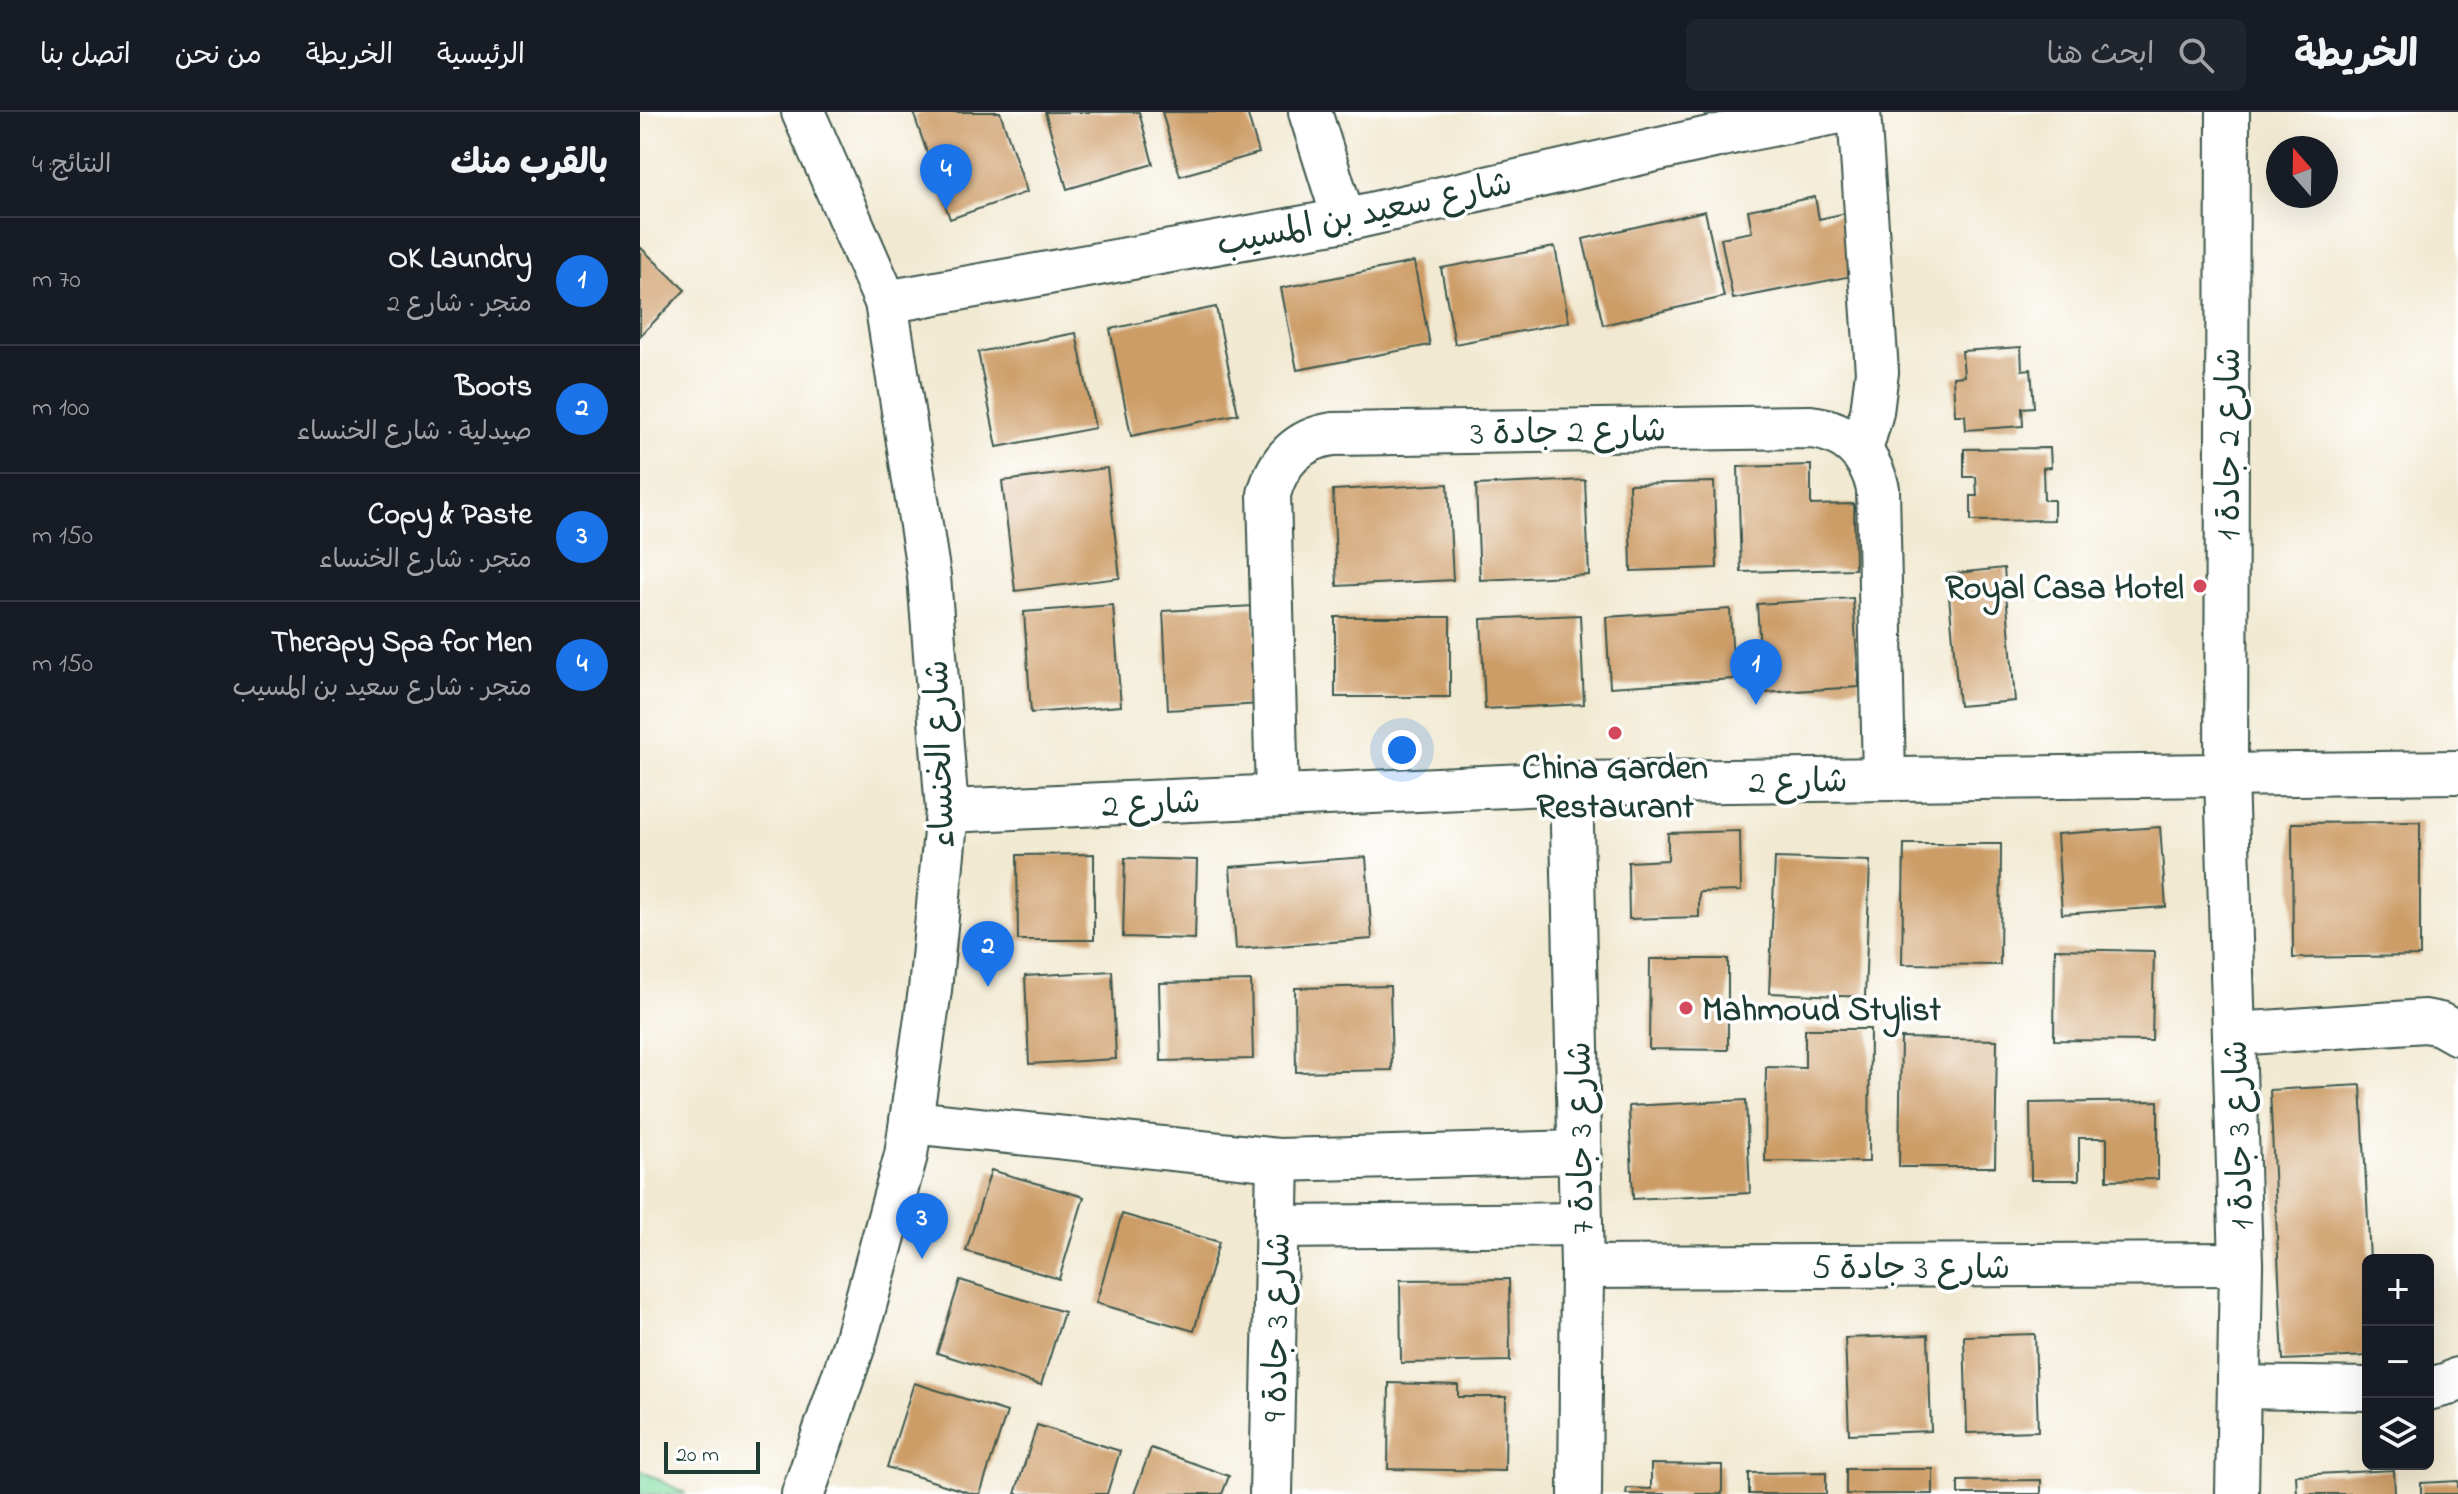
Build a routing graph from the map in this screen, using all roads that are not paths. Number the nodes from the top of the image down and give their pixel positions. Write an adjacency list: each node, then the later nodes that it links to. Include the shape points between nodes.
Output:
1 (803, 112): 8 (street, شارع الخنساء)
2 (1310, 112): 7 (street)
3 (1840, 112): 6 (street, شارع سعيد بن المسيب)
4 (1859, 112): 9 (street, via 1877,372)
5 (2228, 112): 11 (street, شارع 2 جادة 1)
6 (1738, 122): 7 (street, شارع سعيد بن المسيب)
7 (1344, 220): 8 (street, شارع سعيد بن المسيب)
8 (886, 302): 15 (street, شارع الخنساء, via 929,576)
9 (1861, 450): 12 (street, via 1878,489); 14 (street, شارع 2 جادة 3, via 1838,433 1811,427 1333,434 1306,442 1282,462 1269,494)
10 (2458, 772): 11 (street, شارع 2)
11 (2226, 776): 12 (street, شارع 2); 16 (street, شارع 3 جادة 1)
12 (1884, 779): 13 (street, شارع 2)
13 (1571, 783): 14 (street, شارع 2); 19 (street, شارع 3 جادة 7)
14 (1277, 796): 15 (street, شارع 2)
15 (947, 811): 18 (street, شارع الخنساء)
16 (2234, 1034): 17 (street, via 2425,1021); 23 (street, شارع 3 جادة 1)
17 (2458, 1034)
18 (911, 1122): 20 (street); 29 (street, شارع الخنساء, via 855,1342)
19 (1579, 1152): 20 (street); 21 (street, شارع 3 جادة 7)
20 (1278, 1160): 22 (street, شارع 3 جادة 9)
21 (1581, 1224): 22 (street); 24 (street, شارع 3 جادة 7)
22 (1277, 1227): 30 (street, شارع 3 جادة 9)
23 (2241, 1264): 24 (street, شارع 3 جادة 5); 26 (street, شارع 3 جادة 1)
24 (1582, 1267): 31 (street, شارع 3 جادة 7)
25 (2458, 1379): 27 (street)
26 (2239, 1387): 28 (street); 32 (street, شارع 3 جادة 1)
27 (2434, 1388)
28 (2362, 1389)
29 (803, 1494)
30 (1271, 1494)
31 (1580, 1494)
32 (2237, 1494)

